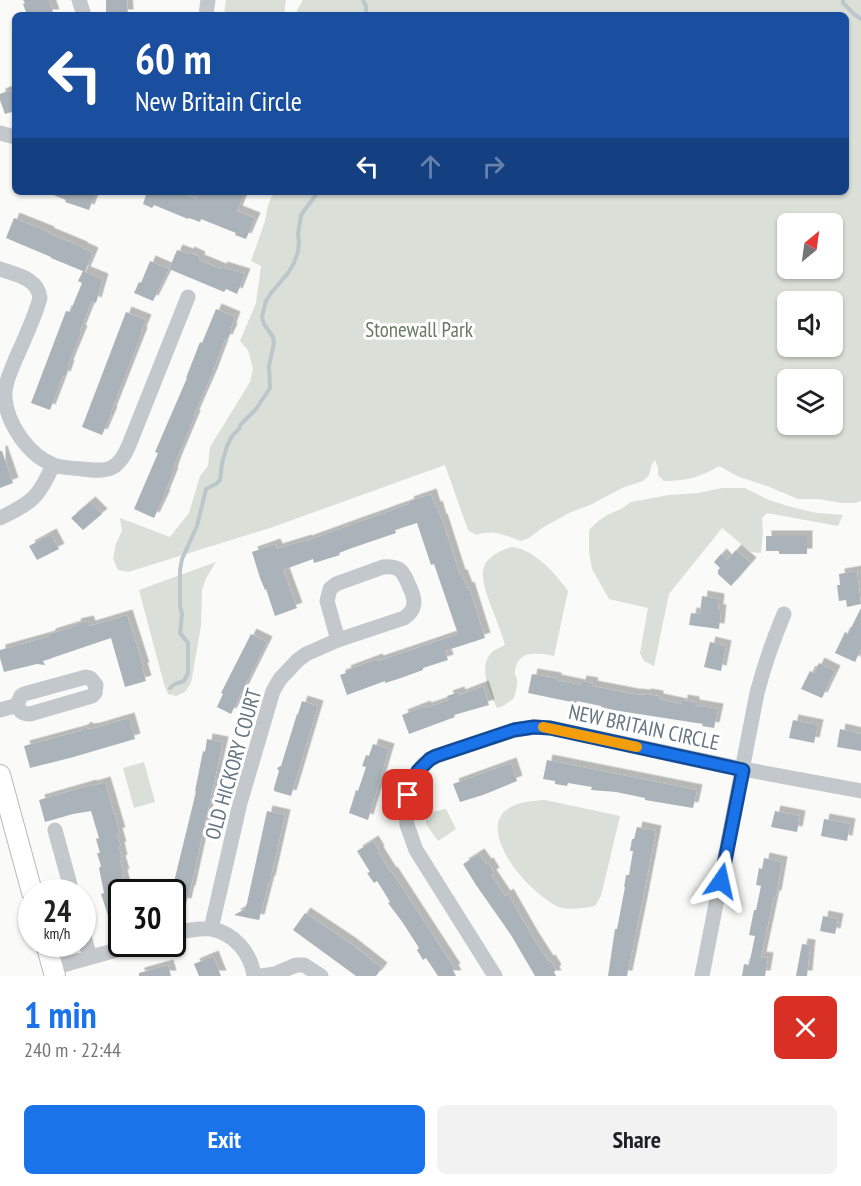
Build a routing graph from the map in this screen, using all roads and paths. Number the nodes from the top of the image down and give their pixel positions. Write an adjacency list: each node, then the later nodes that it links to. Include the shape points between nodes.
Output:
1 (0, 268): 3 (street, via 29,280 39,291 37,308 7,381 5,399 14,428 24,442)
2 (188, 297): 3 (street, via 120,462 104,470)
3 (53, 465): 4 (street, via 38,494)
4 (0, 518)
5 (784, 614): 9 (street, via 763,671)
6 (338, 640): 6 (street, OLD HICKORY COURT, via 409,615 414,597 401,571 382,567 330,589 327,601); 15 (street, OLD HICKORY COURT, via 298,660 273,691 240,803)
7 (18, 705): 8 (street)
8 (0, 710)
9 (743, 770): 11 (street, NEW BRITAIN CIRCLE); 23 (street, NEW BRITAIN CIRCLE, via 534,727 514,730 430,759 418,771 410,789 408,829 416,850); 24 (street)
10 (0, 775): 13 (main road)
11 (861, 791)
12 (55, 830): 14 (street)
13 (28, 879)
14 (68, 879)
15 (211, 929): 16 (street); 20 (street, via 245,950)
16 (186, 931)
17 (49, 957): 19 (main road)
18 (90, 957): 19 (street)
19 (53, 972)
20 (254, 976)
21 (261, 976): 22 (street, via 296,965 304,965)
22 (321, 976)
23 (495, 976)
24 (702, 976)

